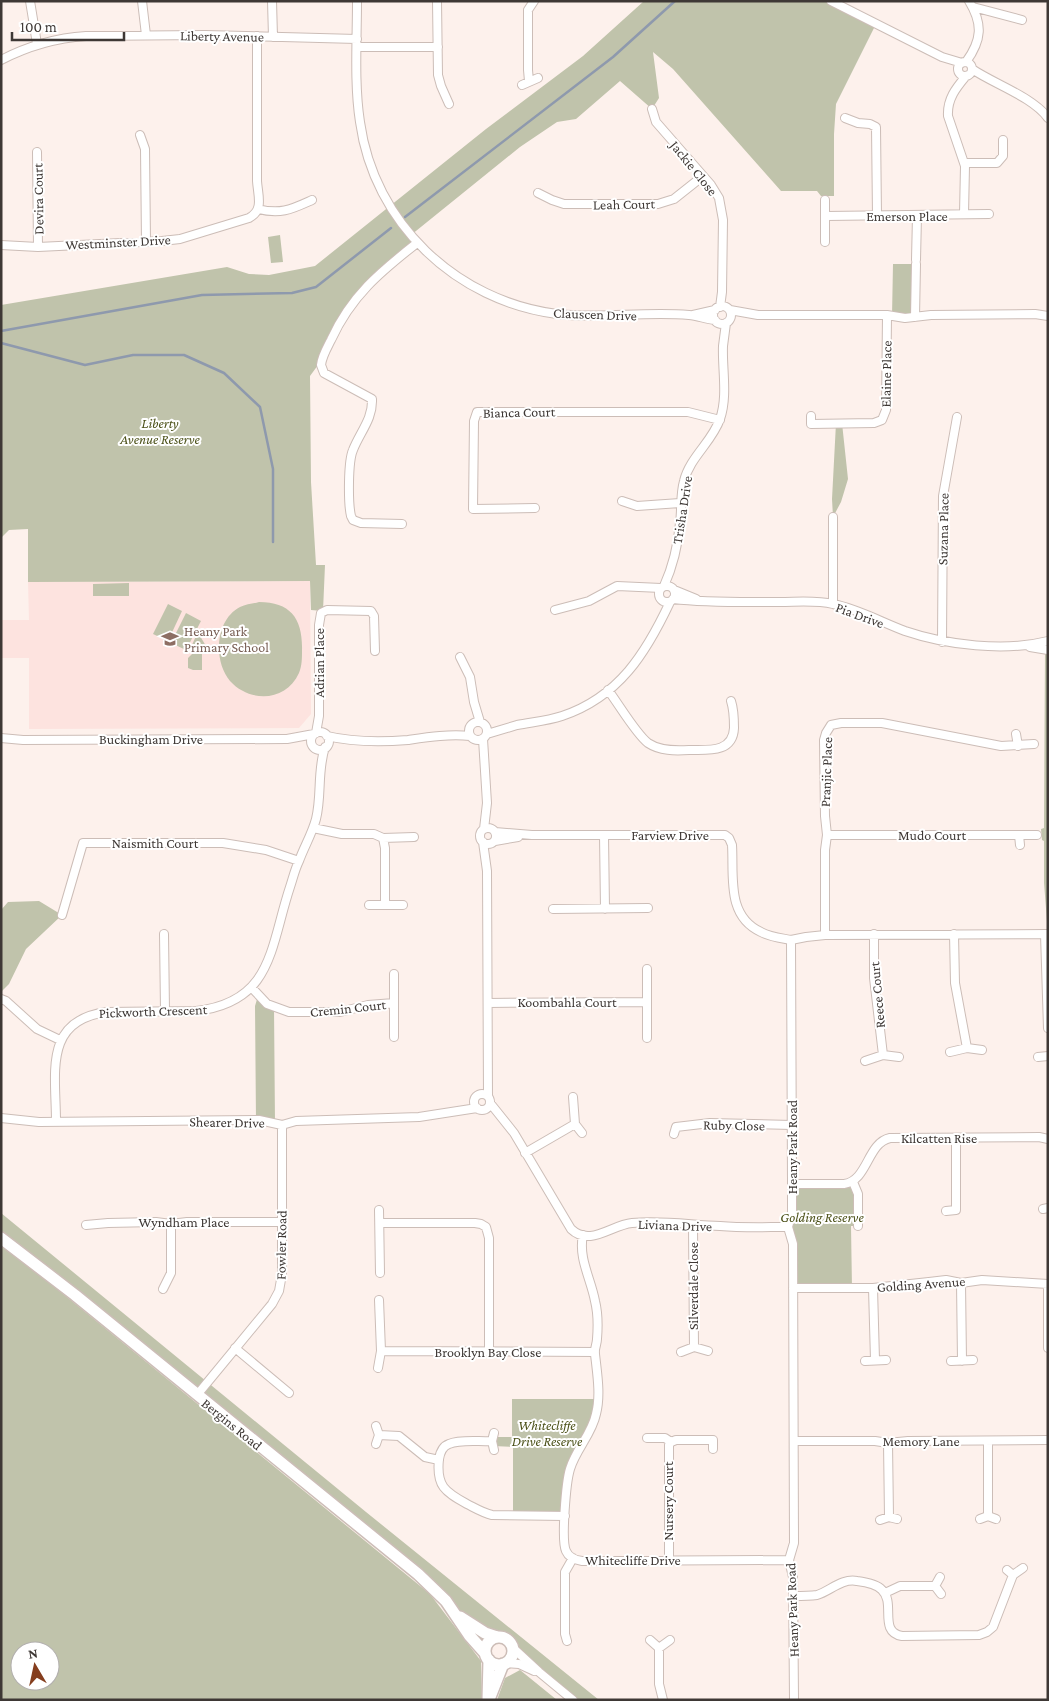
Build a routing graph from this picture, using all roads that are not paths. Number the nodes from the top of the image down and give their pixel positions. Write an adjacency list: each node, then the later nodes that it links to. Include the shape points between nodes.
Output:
1 (30, 1): 14 (street)
2 (142, 1): 10 (street)
3 (272, 1): 12 (street)
4 (357, 1): 13 (street, Clauscen Drive)
5 (437, 1): 15 (street)
6 (534, 1): 18 (street, via 528,10 526,83)
7 (831, 1): 17 (street)
8 (971, 4): 9 (street); 17 (street, via 979,29 978,42)
9 (1022, 20)
10 (146, 35): 11 (street, Liberty Avenue); 14 (street, Liberty Avenue, via 77,37)
11 (257, 36): 12 (street, Liberty Avenue); 31 (street)
12 (273, 36): 13 (street, Liberty Avenue)
13 (357, 43): 15 (street, Liberty Avenue); 39 (street, Clauscen Drive, via 358,110 366,152 384,196)
14 (37, 44): 16 (street, Liberty Avenue)
15 (438, 47): 19 (street, via 439,80)
16 (1, 60)
17 (966, 69): 21 (street, via 1031,102); 26 (street, via 948,103 948,116)
18 (538, 78)
19 (449, 104)
20 (652, 109): 27 (street, Jackie Close, via 656,122)
21 (1047, 114)
22 (845, 118): 35 (street, via 870,124 877,130)
23 (140, 135): 37 (street, via 145,149)
24 (1003, 140): 26 (street, via 1003,156 997,163)
25 (37, 152): 41 (street, Devira Court)
26 (964, 163): 32 (street)
27 (703, 176): 28 (street, Leah Court, via 674,199 658,204 564,204); 42 (street, Jackie Close, via 719,198 722,208)
28 (538, 192)
29 (312, 200): 31 (street, via 280,213)
30 (825, 200): 34 (street)
31 (258, 209): 37 (street, Westminster Drive, via 249,218 180,238)
32 (964, 214): 33 (street, Emerson Place); 36 (street, Emerson Place)
33 (988, 214)
34 (826, 216): 35 (street, Emerson Place); 38 (street)
35 (877, 216): 36 (street, Emerson Place)
36 (917, 216): 49 (street)
37 (146, 242): 41 (street, Westminster Drive)
38 (825, 242)
39 (417, 243): 47 (street, Clauscen Drive, via 445,268 477,289 527,308 578,316); 60 (street, via 355,298 338,324 321,365 324,374 372,399 366,425 350,459 353,520 361,524)
40 (1, 245): 41 (street, Westminster Drive)
41 (38, 247)
42 (723, 308): 45 (street, Clauscen Drive); 47 (street, Clauscen Drive); 50 (street, Trisha Drive, via 714,316); 51 (street, Trisha Drive)
43 (1048, 310): 44 (street, Clauscen Drive)
44 (1035, 314): 48 (street, Clauscen Drive); 49 (street, Clauscen Drive)
45 (758, 315): 46 (street, Clauscen Drive); 51 (street, Clauscen Drive)
46 (887, 315): 49 (street, Clauscen Drive); 55 (street, Elaine Place, via 886,410 882,420 874,423)
47 (689, 316): 50 (street, Clauscen Drive)
48 (1048, 316)
49 (915, 317)
50 (716, 321): 51 (street, Clauscen Drive, via 721,324); 52 (street, Trisha Drive)
51 (728, 322): 52 (street, Trisha Drive)
52 (723, 346): 54 (street, Trisha Drive)
53 (957, 417): 70 (street, Suzana Place, via 943,496)
54 (720, 420): 57 (street, Trisha Drive, via 690,466); 58 (street, Bianca Court, via 688,412 477,412 474,421 473,509)
55 (811, 423)
56 (622, 501): 57 (street, via 637,506)
57 (680, 503): 61 (street, Trisha Drive, via 680,528)
58 (535, 508)
59 (833, 517): 66 (street)
60 (402, 524)
61 (672, 565): 62 (street, Trisha Drive); 63 (street, Trisha Drive)
62 (673, 589): 63 (street, via 669,586); 64 (street, via 675,595); 65 (street, Pia Drive)
63 (661, 592): 64 (street, via 664,602); 67 (street, via 617,586 589,601); 68 (street, Trisha Drive)
64 (671, 600): 65 (street, Pia Drive); 68 (street, Trisha Drive)
65 (705, 602): 66 (street, Pia Drive)
66 (833, 604): 70 (street, Pia Drive)
67 (555, 610)
68 (659, 624): 75 (street, Trisha Drive, via 637,662)
69 (1048, 641): 71 (street, Pia Drive)
70 (942, 642): 71 (street, Pia Drive)
71 (1013, 645): 72 (street, Pia Drive)
72 (1048, 650)
73 (375, 651): 80 (street, Adrian Place, via 371,611 327,610 321,613)
74 (460, 657): 77 (street, via 470,677)
75 (608, 690): 76 (street, via 647,742 666,750 713,749 728,743 734,735 735,711); 79 (street, Trisha Drive, via 587,705 562,716)
76 (731, 701)
77 (474, 702): 78 (street); 79 (street)
78 (470, 726): 79 (street); 81 (street); 83 (street)
79 (484, 730): 83 (street); 91 (street)
80 (320, 734): 84 (street, Buckingham Drive); 86 (street); 88 (street, via 311,740); 90 (street, via 328,741)
81 (448, 734): 83 (street); 86 (street, via 406,740)
82 (1016, 734): 89 (street)
83 (472, 738): 91 (street)
84 (287, 739): 85 (street, Buckingham Drive); 88 (street, Buckingham Drive)
85 (1, 740)
86 (356, 740): 90 (street)
87 (1034, 744): 89 (street, Pranjic Place)
88 (314, 746): 90 (street); 92 (street, Pickworth Crescent)
89 (1018, 746): 96 (street, Pranjic Place, via 993,745 882,723 834,724 828,728 824,740)
90 (326, 747): 92 (street, Pickworth Crescent)
91 (484, 766): 94 (street)
92 (319, 770): 93 (street, Pickworth Crescent, via 319,804)
93 (313, 828): 101 (street, via 342,834 374,834); 105 (street, Pickworth Crescent)
94 (491, 830): 95 (street, Farview Drive); 102 (street, via 480,835); 103 (street, via 496,836)
95 (532, 835): 99 (street, Farview Drive); 103 (street, Farview Drive)
96 (827, 835): 97 (street, Mudo Court); 118 (street, Pranjic Place)
97 (1020, 835): 98 (street, Mudo Court); 104 (street)
98 (1037, 835)
99 (604, 836): 112 (street); 119 (street, Farview Drive, via 727,836 732,845 733,896 739,912 759,932)
100 (414, 837): 101 (street)
101 (383, 838): 107 (street, via 386,848)
102 (483, 842): 103 (street); 106 (street)
103 (493, 842): 106 (street)
104 (1020, 845)
105 (299, 861): 113 (street, Naismith Court, via 266,850 223,843 84,843); 122 (street, Pickworth Crescent, via 269,961)
106 (487, 871): 126 (street)
107 (385, 904): 108 (street); 109 (street)
108 (369, 905)
109 (403, 905)
110 (648, 908): 112 (street)
111 (553, 909): 112 (street)
112 (605, 909)
113 (62, 914)
114 (164, 934): 127 (street)
115 (874, 934): 116 (street); 118 (street); 135 (street, Reece Court, via 874,978)
116 (954, 934): 117 (street); 132 (street, via 955,982)
117 (1047, 934): 128 (street)
118 (825, 935): 119 (street)
119 (791, 940): 149 (street, Heany Park Road)
120 (647, 969): 124 (street)
121 (394, 974): 125 (street, Cremin Court)
122 (252, 988): 125 (street, Cremin Court, via 267,1004 289,1012 340,1012 372,1004); 127 (street, Pickworth Crescent, via 217,1008 196,1012)
123 (1, 999): 131 (street, via 37,1029)
124 (647, 1002): 126 (street, Koombahla Court); 130 (street)
125 (394, 1003): 129 (street, Cremin Court)
126 (488, 1003): 140 (street)
127 (166, 1011): 131 (street, Pickworth Crescent, via 93,1014 74,1024)
128 (1048, 1028)
129 (394, 1037)
130 (647, 1038)
131 (60, 1040): 146 (street, via 56,1054)
132 (966, 1048): 133 (street); 134 (street)
133 (982, 1050)
134 (950, 1052)
135 (883, 1055): 137 (street); 139 (street)
136 (1048, 1056): 138 (street)
137 (899, 1057)
138 (1038, 1057)
139 (865, 1061)
140 (487, 1071): 142 (street); 143 (street)
141 (573, 1097): 147 (street)
142 (475, 1098): 143 (street, via 474,1104); 143 (street, via 481,1094); 144 (street, Shearer Drive)
143 (485, 1104): 144 (street, Shearer Drive); 154 (street, via 506,1122)
144 (451, 1111): 148 (street, Shearer Drive, via 419,1117 296,1121)
145 (1, 1118): 146 (street, Shearer Drive)
146 (56, 1122): 148 (street, Shearer Drive, via 259,1120)
147 (575, 1124): 151 (street); 154 (street)
148 (282, 1125): 159 (street, Fowler Road)
149 (792, 1125): 150 (street, Ruby Close); 156 (street, Heany Park Road)
150 (675, 1127)
151 (582, 1133)
152 (956, 1138): 153 (street, Kilcatten Rise); 155 (street, Kilcatten Rise, via 883,1140); 158 (street, via 960,1211)
153 (1048, 1139)
154 (525, 1153): 166 (street, via 572,1229)
155 (852, 1182): 156 (street); 164 (street, via 858,1194)
156 (792, 1184): 165 (street, Heany Park Road, via 792,1212)
157 (379, 1210): 160 (street)
158 (946, 1211)
159 (282, 1222): 161 (street, Wyndham Place); 176 (street, Fowler Road, via 282,1274 278,1291 272,1304)
160 (380, 1223): 168 (street); 180 (street, via 475,1223 486,1227 489,1238)
161 (171, 1224): 163 (street, Wyndham Place, via 108,1222); 173 (street, via 171,1273)
162 (693, 1224): 165 (street, Liviana Drive); 166 (street, Liviana Drive, via 624,1224 597,1235); 175 (street, Silverdale Close)
163 (86, 1225)
164 (858, 1226)
165 (788, 1227): 171 (street, Heany Park Road, via 793,1244)
166 (583, 1235): 181 (street, Whitecliffe Drive, via 581,1251 597,1314)
167 (1, 1238): 191 (main road, Bergins Road)
168 (380, 1273)
169 (961, 1283): 170 (street, Golding Avenue, via 982,1280); 172 (street, Golding Avenue, via 946,1280); 188 (street)
170 (1048, 1286): 177 (street)
171 (793, 1288): 172 (street, Golding Avenue); 199 (street, Heany Park Road)
172 (873, 1288): 183 (street)
173 (163, 1289)
174 (379, 1300): 179 (street)
175 (694, 1347): 178 (street, Silverdale Close); 182 (street, Silverdale Close)
176 (235, 1348): 190 (street); 191 (street, Fowler Road)
177 (1048, 1348)
178 (708, 1351)
179 (381, 1352): 180 (street, Brooklyn Bay Close); 189 (street)
180 (489, 1352): 181 (street, Brooklyn Bay Close)
181 (595, 1352): 206 (street, Whitecliffe Drive, via 597,1412 570,1469)
182 (681, 1352)
183 (875, 1360): 184 (street); 186 (street)
184 (886, 1360)
185 (973, 1360): 188 (street)
186 (864, 1361)
187 (951, 1361): 188 (street)
188 (962, 1361)
189 (378, 1368)
190 (289, 1393)
191 (197, 1396): 220 (main road, Bergins Road, via 418,1574)
192 (376, 1426): 194 (street)
193 (713, 1430): 196 (street)
194 (379, 1435): 202 (street); 205 (street, via 399,1436 425,1457)
195 (647, 1438): 200 (street, Nursery Court, via 665,1438)
196 (713, 1440): 200 (street, Nursery Court); 203 (street)
197 (988, 1440): 198 (street, Memory Lane); 201 (street, Memory Lane); 209 (street, via 984,1518)
198 (1048, 1440)
199 (794, 1441): 201 (street, Memory Lane); 213 (street, Heany Park Road, via 794,1543)
200 (671, 1442): 212 (street, Nursery Court, via 668,1450)
201 (888, 1443): 207 (street)
202 (376, 1444)
203 (713, 1449)
204 (494, 1450): 205 (street, via 493,1437 450,1443 442,1450)
205 (439, 1460): 206 (street, via 439,1477 445,1491 482,1512 498,1516)
206 (565, 1516): 211 (street, Whitecliffe Drive, via 565,1547)
207 (889, 1516): 208 (street); 210 (street)
208 (897, 1519)
209 (996, 1519)
210 (880, 1520)
211 (573, 1558): 212 (street, Whitecliffe Drive, via 582,1561); 222 (street, via 565,1572)
212 (669, 1560): 213 (street, Whitecliffe Drive)
213 (789, 1560): 219 (street, Heany Park Road, via 793,1572)
214 (1023, 1568): 217 (street, via 1010,1573 993,1627 979,1635 896,1634 888,1624)
215 (940, 1577): 216 (street)
216 (935, 1586): 217 (street, via 900,1586); 218 (street)
217 (885, 1592): 219 (street, via 876,1586 850,1580 815,1595)
218 (941, 1594)
219 (793, 1596): 235 (street, Heany Park Road)
220 (457, 1615): 223 (main road, Bergins Road); 229 (main road, Bergins Road)
221 (554, 1629): 222 (street)
222 (564, 1629): 226 (street)
223 (497, 1637): 227 (main road, via 509,1641); 229 (main road, via 488,1643)
224 (650, 1640): 228 (street)
225 (670, 1640): 228 (street)
226 (567, 1641)
227 (513, 1648): 230 (main road, via 512,1657); 231 (street)
228 (659, 1648): 234 (street, via 659,1684)
229 (487, 1657): 230 (main road, via 498,1665); 232 (main road)
230 (504, 1664): 231 (street, via 519,1664); 232 (main road)
231 (539, 1672): 233 (street)
232 (488, 1700)
233 (573, 1700)
234 (663, 1700)
235 (794, 1700)

